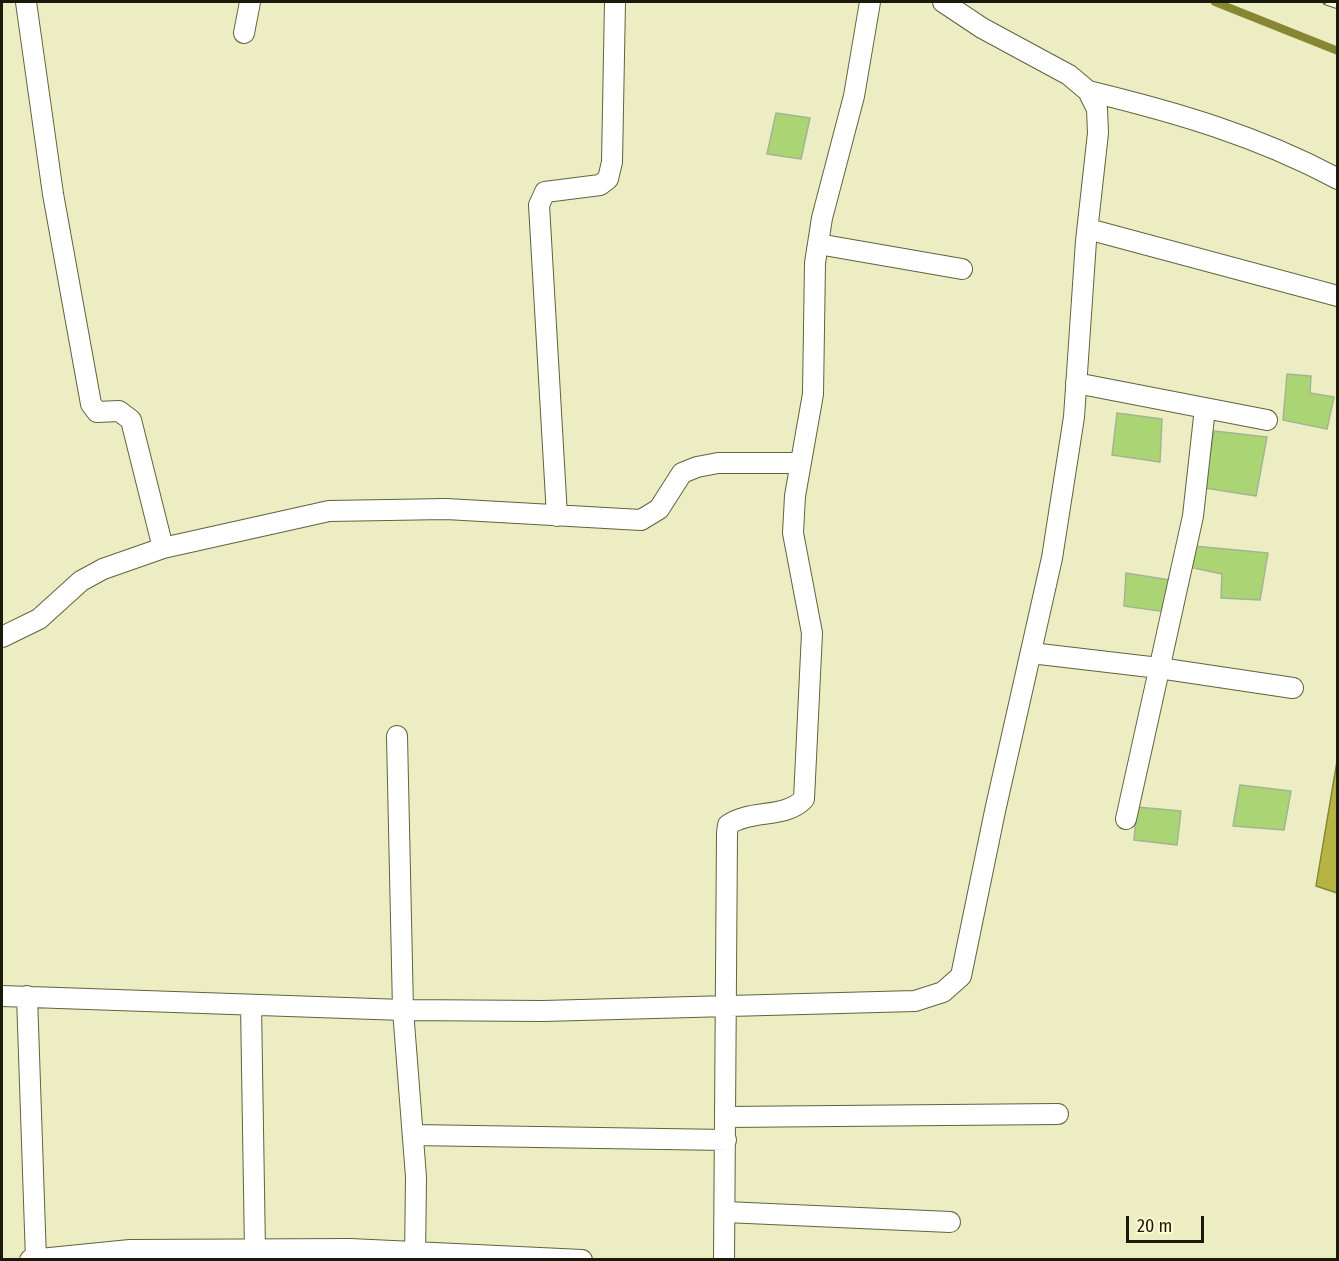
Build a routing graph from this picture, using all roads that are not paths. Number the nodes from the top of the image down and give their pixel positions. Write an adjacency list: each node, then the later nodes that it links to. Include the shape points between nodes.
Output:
1 (26, 2): 18 (street, via 53,194 91,404 97,412 119,411 131,420)
2 (250, 2): 6 (street)
3 (615, 2): 17 (street, via 608,179 600,185 545,192 539,205)
4 (870, 2): 10 (street, via 854,96)
5 (943, 2): 7 (street, via 982,28 1070,75)
6 (244, 33)
7 (1088, 91): 8 (street, via 1238,132); 9 (street, via 1096,109 1098,133)
8 (1338, 179)
9 (1088, 229): 12 (street); 13 (street)
10 (818, 244): 11 (street); 16 (street, via 813,394)
11 (962, 269)
12 (1338, 296)
13 (1076, 383): 14 (street); 20 (street, via 1052,558)
14 (1205, 408): 15 (street); 21 (street, via 1193,516)
15 (1268, 420)
16 (800, 463): 17 (street, via 718,463 697,467 682,473 659,509 641,520); 28 (street, via 793,533 812,633 804,799 795,808 737,819 728,825)
17 (556, 516): 18 (street, via 446,509 329,512)
18 (162, 548): 19 (street, via 81,581 39,619)
19 (2, 637)
20 (1031, 653): 21 (street); 28 (street, via 961,976 943,992 915,1001)
21 (1159, 668): 22 (street); 24 (street)
22 (1293, 688)
23 (397, 736): 29 (street)
24 (1126, 819)
25 (2, 996): 26 (street)
26 (27, 996): 27 (street); 38 (street)
27 (251, 1005): 29 (street); 36 (street)
28 (727, 1006): 29 (street); 31 (street)
29 (404, 1010): 32 (street)
30 (1058, 1114): 31 (street)
31 (726, 1117): 33 (street)
32 (413, 1136): 33 (street); 37 (street)
33 (726, 1140): 34 (street)
34 (725, 1212): 35 (street); 41 (street)
35 (950, 1222)
36 (255, 1251): 37 (street, via 350,1249); 38 (street, via 130,1250)
37 (415, 1256): 40 (street)
38 (36, 1259): 39 (street)
39 (30, 1260)
40 (582, 1260)
41 (724, 1260)

